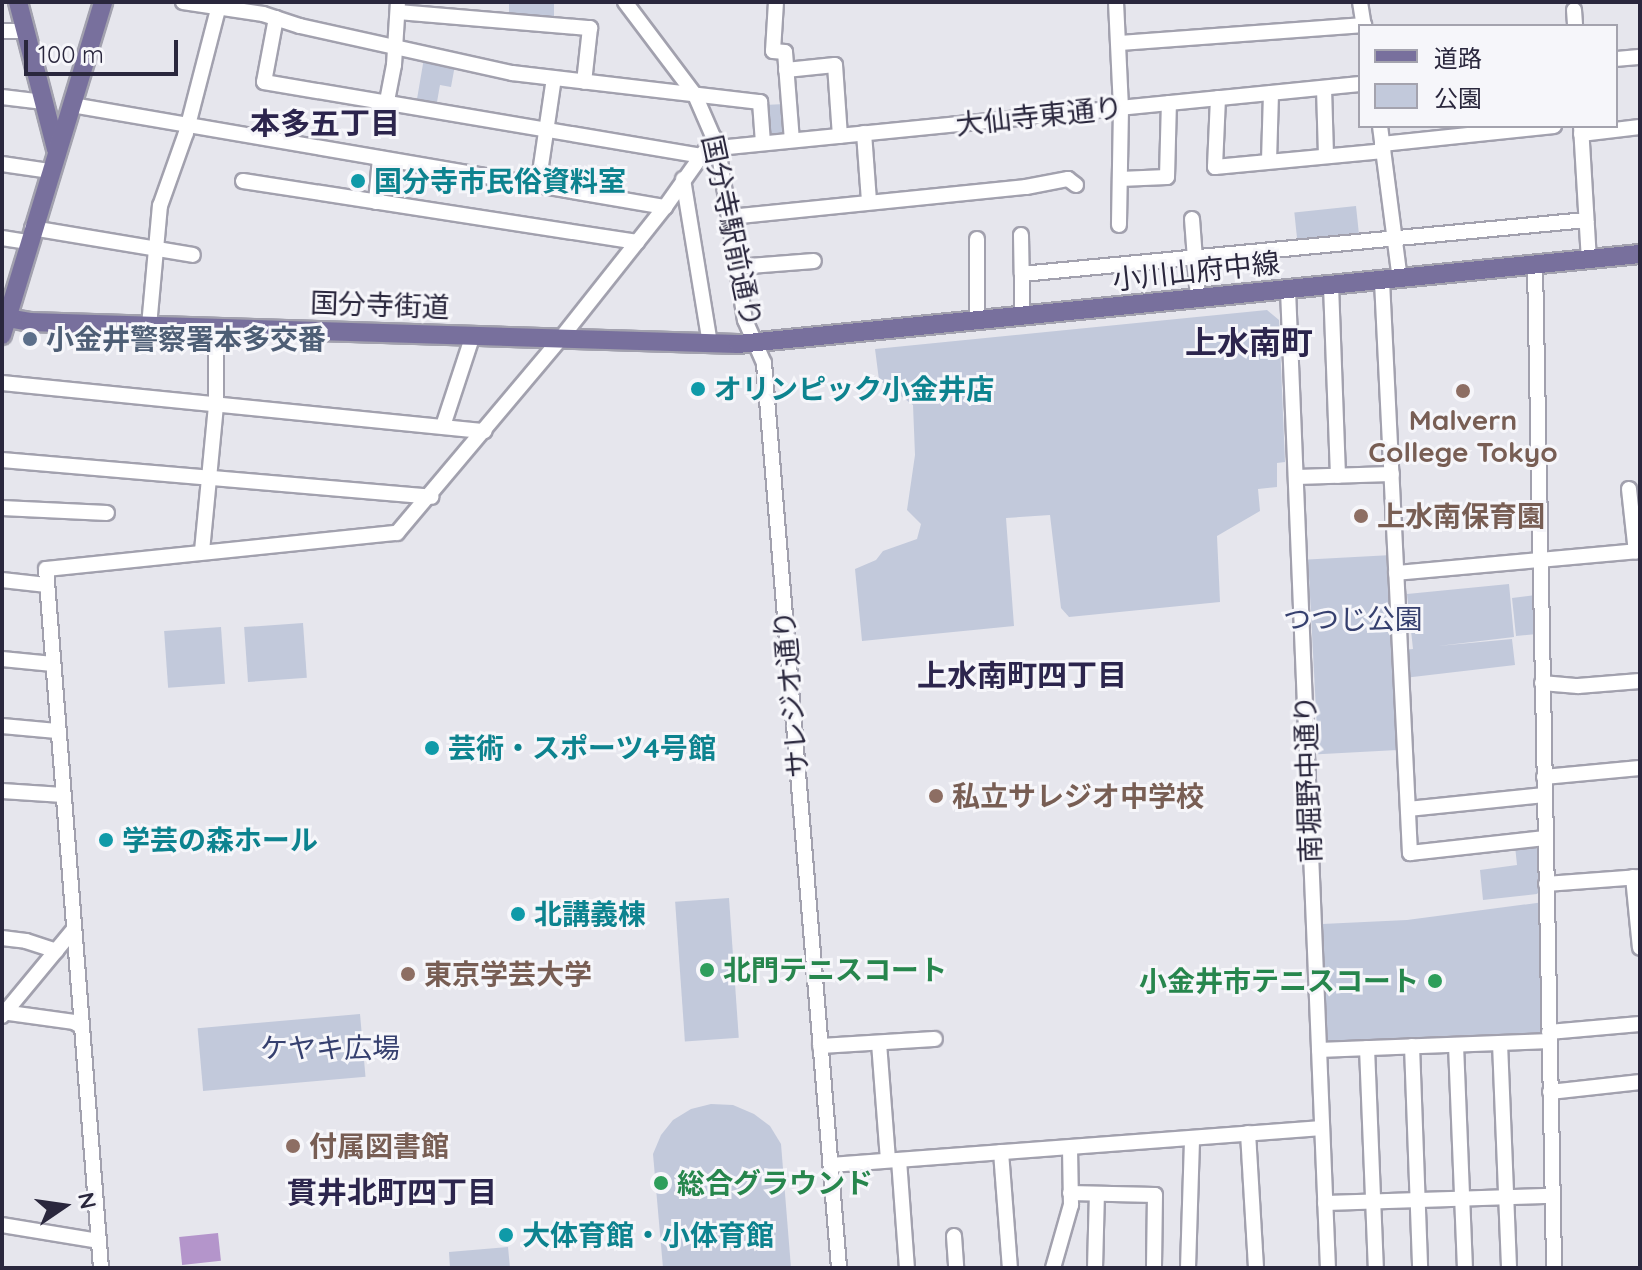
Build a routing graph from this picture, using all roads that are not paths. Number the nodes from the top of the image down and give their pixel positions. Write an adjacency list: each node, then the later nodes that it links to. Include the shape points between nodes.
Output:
1 (18, 2): 16 (main road)
2 (103, 2): 33 (main road)
3 (183, 2): 8 (street)
4 (625, 2): 27 (street, 国分寺駅前通り)
5 (776, 2): 21 (street, via 773,51 785,52)
6 (1116, 2): 17 (street)
7 (1360, 2): 12 (street)
8 (219, 5): 11 (street); 35 (street)
9 (398, 7): 18 (street); 23 (street, via 590,28)
10 (1574, 10): 13 (street)
11 (276, 18): 18 (street); 30 (street, via 264,82)
12 (1364, 24)
13 (1575, 24)
14 (1358, 25): 17 (street)
15 (2, 31): 16 (street)
16 (25, 31): 31 (main road)
17 (1120, 43): 34 (street)
18 (396, 46): 22 (street); 30 (street)
19 (1640, 57): 20 (street)
20 (1618, 59)
21 (786, 70): 42 (street, via 835,65); 43 (street)
22 (554, 78): 23 (street); 39 (street)
23 (584, 82): 27 (street)
24 (1358, 84): 25 (street, 大仙寺東通り)
25 (1324, 88): 26 (street, 大仙寺東通り); 49 (street)
26 (1271, 93): 29 (street, 大仙寺東通り); 51 (street)
27 (695, 95): 44 (street, 国分寺駅前通り); 45 (street, via 760,102)
28 (2, 97): 31 (street)
29 (1218, 98): 32 (street, 大仙寺東通り); 51 (street, via 1215,167)
30 (387, 101): 39 (street)
31 (44, 102): 47 (main road)
32 (1169, 103): 34 (street, 大仙寺東通り); 55 (street, via 1167,177)
33 (72, 105): 35 (street); 47 (main road)
34 (1121, 108): 41 (street, 大仙寺東通り); 55 (street)
35 (187, 126): 50 (street); 72 (street, via 160,206)
36 (1640, 127): 40 (street)
37 (1380, 128): 46 (street)
38 (1538, 128): 46 (street)
39 (546, 129): 48 (street); 58 (street)
40 (1581, 130): 64 (street)
41 (864, 133): 42 (street, 大仙寺東通り); 59 (street)
42 (840, 136): 43 (street, 大仙寺東通り)
43 (792, 140): 45 (street, 大仙寺東通り)
44 (716, 143): 45 (street, 大仙寺東通り); 48 (street); 62 (street, 国分寺駅前通り)
45 (763, 143)
46 (1382, 147): 49 (street); 68 (street)
47 (56, 149): 53 (main road)
48 (700, 156): 54 (street)
49 (1326, 156): 51 (street)
50 (380, 158): 58 (street); 60 (street)
51 (1269, 161)
52 (2, 164): 53 (street)
53 (50, 171): 66 (main road)
54 (683, 179): 61 (street); 92 (street)
55 (1120, 179): 65 (street)
56 (243, 181): 60 (street)
57 (1076, 185): 59 (street, via 1068,179)
58 (538, 186): 61 (street)
59 (869, 201): 62 (street)
60 (376, 202): 71 (street)
61 (665, 207): 71 (street)
62 (730, 217): 79 (street, 国分寺駅前通り)
63 (1192, 219): 75 (street)
64 (1586, 220): 68 (street); 76 (street)
65 (1119, 225)
66 (30, 235): 69 (street); 72 (street); 87 (main road)
67 (1021, 235): 80 (street)
68 (1394, 237): 75 (street); 81 (street)
69 (2, 238)
70 (977, 239): 86 (street)
71 (637, 242): 91 (street)
72 (156, 246): 74 (street); 88 (street)
73 (1640, 254): 76 (main road, 小川山府中線)
74 (193, 255)
75 (1195, 257): 80 (street); 84 (street)
76 (1589, 260): 78 (main road, 小川山府中線)
77 (814, 261): 79 (street)
78 (1535, 265): 81 (main road, 小川山府中線); 109 (street)
79 (737, 267): 93 (street, 国分寺駅前通り, via 745,320)
80 (1022, 274): 85 (street)
81 (1391, 280): 82 (main road, 小川山府中線); 99 (street)
82 (1331, 285): 83 (main road, 小川山府中線); 100 (street)
83 (1288, 290): 84 (main road, 小川山府中線); 102 (street, 南堀野中通り)
84 (1198, 299): 85 (main road, 小川山府中線)
85 (1022, 317): 86 (main road, 小川山府中線)
86 (977, 321): 93 (main road, 小川山府中線)
87 (4, 323): 88 (main road, 国分寺街道)
88 (149, 326): 89 (main road, 国分寺街道)
89 (216, 328): 90 (main road, 国分寺街道); 95 (street)
90 (473, 335): 91 (main road, 国分寺街道); 96 (street)
91 (561, 338): 92 (main road, 国分寺街道); 97 (street)
92 (710, 343): 93 (main road, 国分寺街道)
93 (757, 343): 140 (street, サレジオ通り, via 764,363)
94 (2, 383): 95 (street)
95 (216, 406): 96 (street); 101 (street)
96 (443, 426): 97 (street)
97 (485, 431): 104 (street)
98 (2, 460): 101 (street)
99 (1392, 474): 100 (street); 110 (street)
100 (1338, 476): 102 (street)
101 (209, 477): 104 (street); 107 (street)
102 (1296, 477): 143 (street, 南堀野中通り)
103 (1629, 489): 108 (street)
104 (431, 497): 107 (street, via 397,533)
105 (2, 508): 106 (street)
106 (107, 513)
107 (202, 551): 112 (street, via 46,569)
108 (1638, 551): 109 (street)
109 (1540, 560): 110 (street); 116 (street)
110 (1396, 573): 124 (street)
111 (2, 580): 112 (street)
112 (47, 585): 114 (street)
113 (2, 659): 114 (street)
114 (53, 664): 118 (street)
115 (1640, 681): 116 (street)
116 (1542, 683): 120 (street)
117 (2, 726): 118 (street)
118 (57, 731): 122 (street)
119 (1640, 768): 120 (street)
120 (1544, 777): 123 (street)
121 (2, 791): 122 (street)
122 (63, 795): 128 (street)
123 (1544, 795): 124 (street); 125 (street)
124 (1408, 809): 125 (street, via 1410,853)
125 (1545, 838): 127 (street)
126 (1636, 877): 127 (street); 130 (street)
127 (1546, 884): 135 (street)
128 (74, 929): 131 (street); 134 (street)
129 (2, 938): 131 (street)
130 (1640, 948)
131 (56, 951): 132 (street)
132 (3, 1015): 134 (street)
133 (1640, 1024): 135 (street)
134 (82, 1027): 163 (street)
135 (1550, 1037): 138 (street); 145 (street)
136 (935, 1039): 137 (street)
137 (879, 1043): 140 (street); 151 (street)
138 (1500, 1043): 139 (street); 156 (street)
139 (1456, 1045): 141 (street); 157 (street)
140 (820, 1046): 152 (street, サレジオ通り)
141 (1412, 1046): 142 (street); 158 (street)
142 (1367, 1048): 143 (street); 159 (street)
143 (1319, 1050): 146 (street, 南堀野中通り)
144 (1640, 1082): 145 (street)
145 (1550, 1092): 155 (street)
146 (1322, 1128): 147 (street); 160 (street, 南堀野中通り)
147 (1248, 1133): 148 (street); 173 (street)
148 (1192, 1138): 149 (street); 172 (street)
149 (1070, 1148): 150 (street); 153 (street)
150 (1001, 1152): 151 (street); 168 (street)
151 (894, 1160): 152 (street); 166 (street)
152 (831, 1165): 165 (street, サレジオ通り)
153 (1070, 1193): 154 (street); 169 (street)
154 (1097, 1194): 170 (street); 171 (street, via 1155,1195)
155 (1553, 1196): 156 (street); 179 (street)
156 (1506, 1198): 157 (street); 178 (street)
157 (1462, 1199): 158 (street); 177 (street)
158 (1417, 1200): 159 (street); 176 (street)
159 (1373, 1202): 160 (street); 175 (street)
160 (1325, 1203): 174 (street, 南堀野中通り)
161 (2, 1225): 163 (street)
162 (954, 1236): 167 (street)
163 (99, 1241): 164 (street)
164 (101, 1268)
165 (839, 1268)
166 (907, 1268)
167 (956, 1268)
168 (1010, 1268)
169 (1053, 1268)
170 (1095, 1268)
171 (1154, 1268)
172 (1188, 1268)
173 (1256, 1268)
174 (1328, 1268)
175 (1376, 1268)
176 (1420, 1268)
177 (1465, 1268)
178 (1509, 1268)
179 (1554, 1268)

